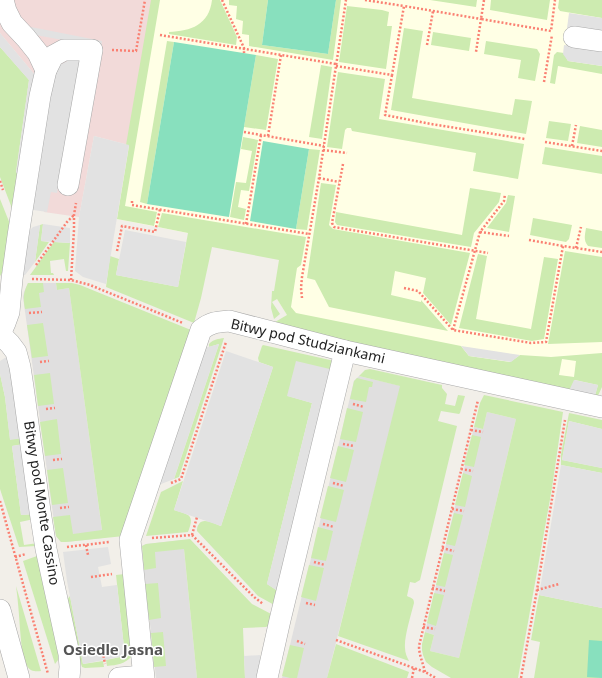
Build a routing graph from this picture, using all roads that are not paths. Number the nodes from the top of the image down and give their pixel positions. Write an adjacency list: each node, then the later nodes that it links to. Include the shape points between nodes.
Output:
1 (3, 0): 4 (street, via 12,23 38,53)
2 (574, 36): 3 (street)
3 (602, 41)
4 (46, 70): 5 (street, via 53,56 64,50 92,50); 6 (street, via 12,279 9,312)
5 (68, 185)
6 (0, 334): 12 (street, Bitwy pod Monte Cassino, via 16,352 20,367 46,549 69,654)
7 (345, 351): 8 (street, Bitwy pod Studziankami); 10 (street, Bitwy pod Studziankami, via 229,321 215,322 201,330 130,540); 14 (street)
8 (602, 407)
9 (0, 610): 11 (street)
10 (143, 677): 13 (street)
11 (19, 678)
12 (69, 678)
13 (119, 678)
14 (268, 678)

